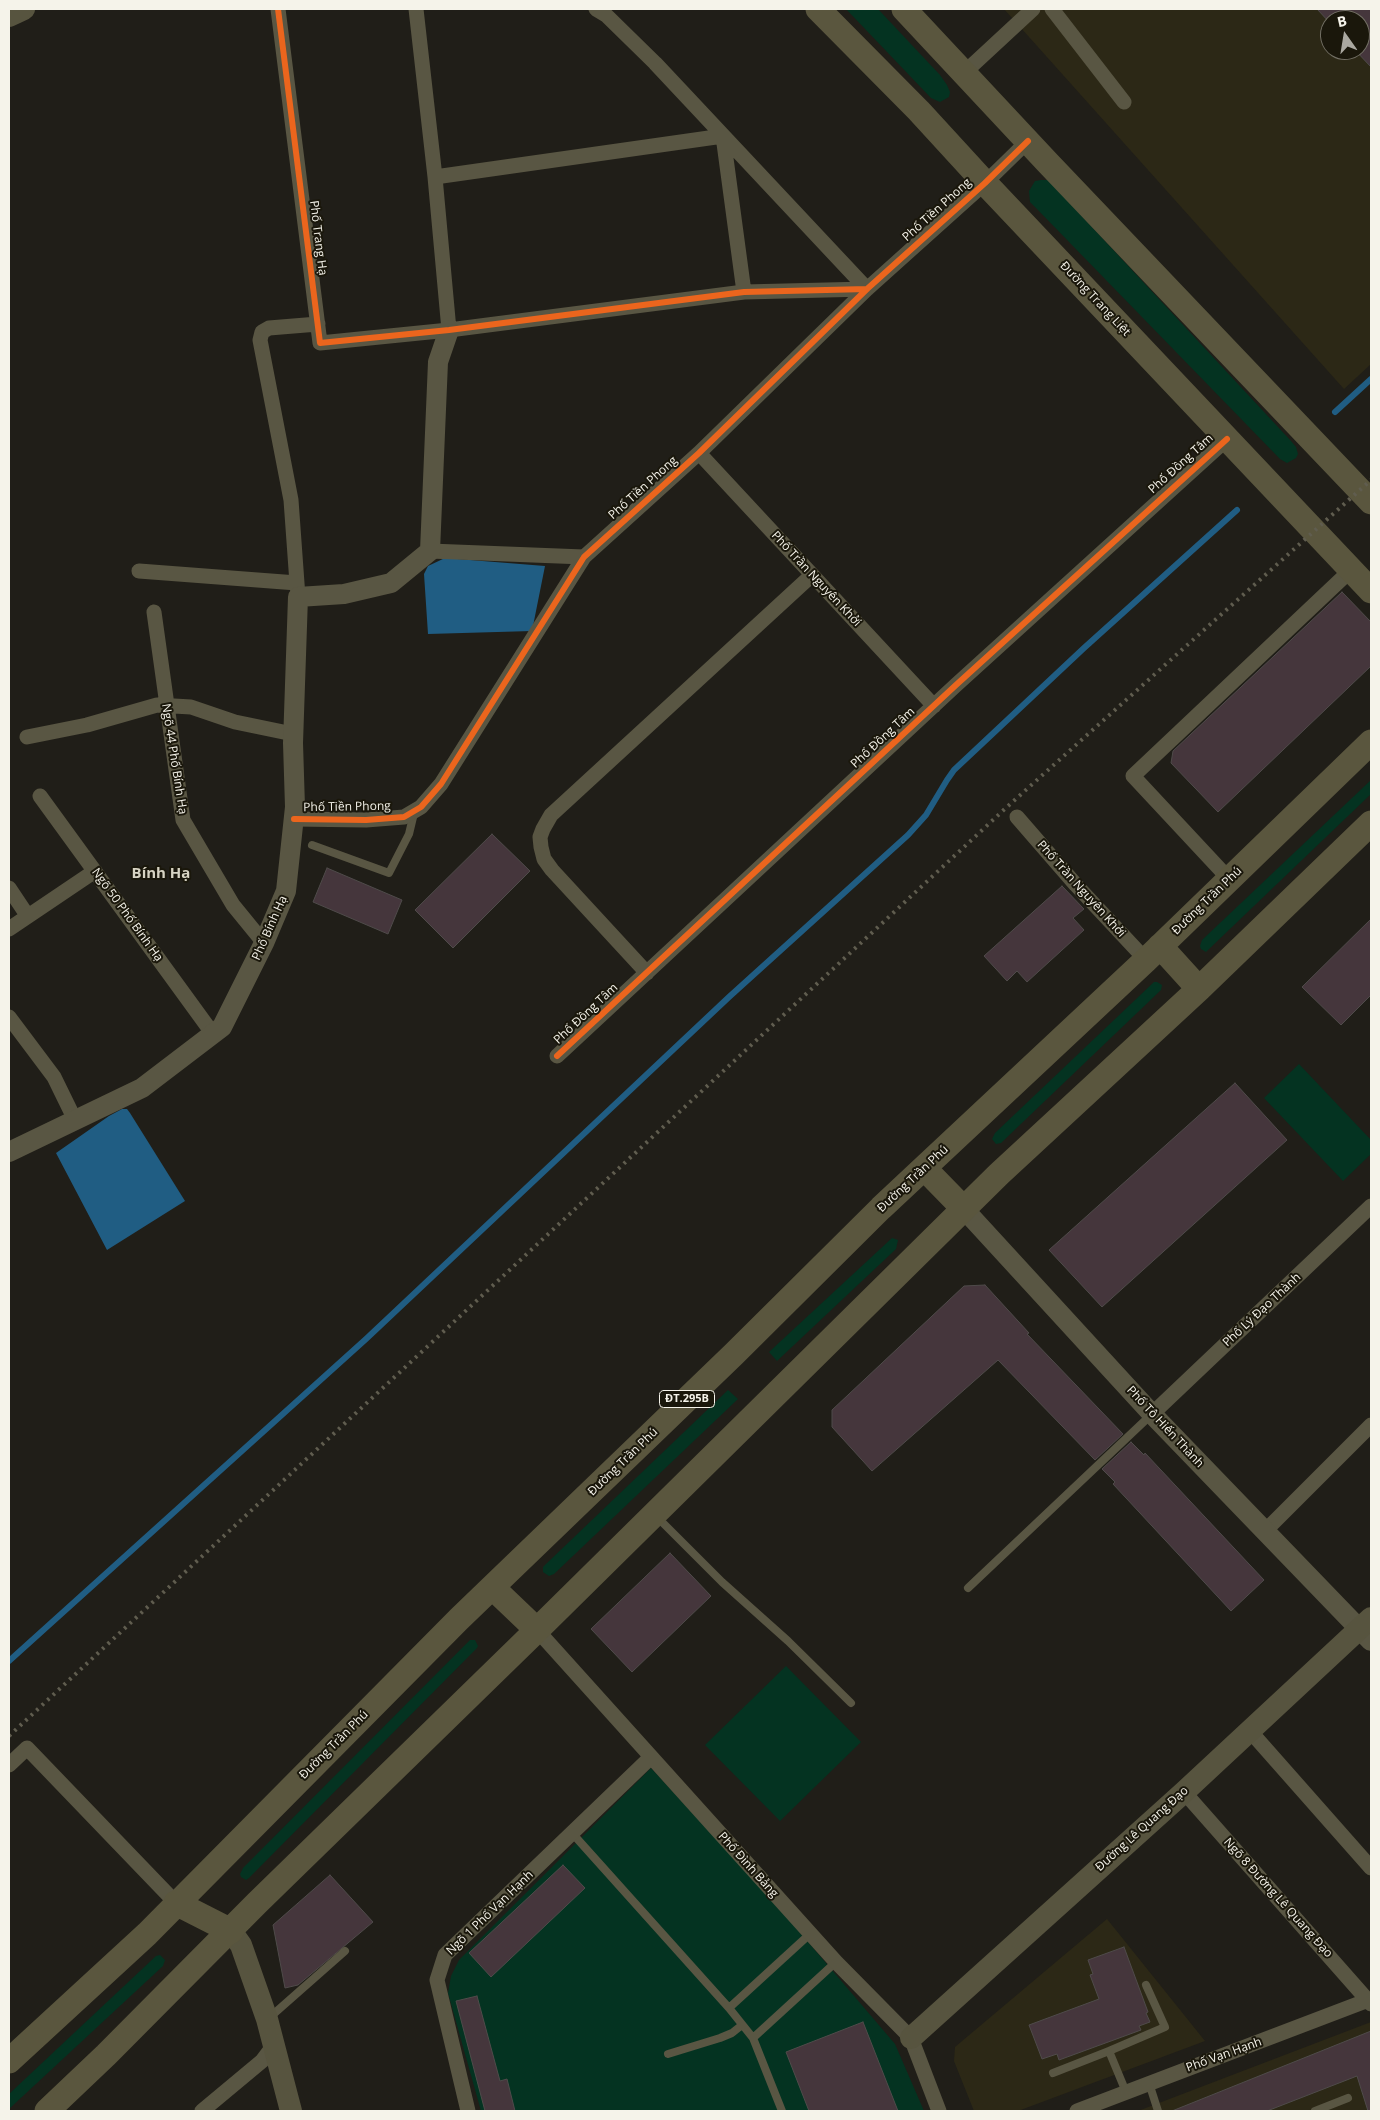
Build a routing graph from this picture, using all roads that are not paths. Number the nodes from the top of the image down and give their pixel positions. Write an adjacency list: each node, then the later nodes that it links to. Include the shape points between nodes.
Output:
1 (24, 9): 9 (main road)
2 (278, 9): 18 (street, Phố Trang Hạ)
3 (416, 9): 14 (street)
4 (596, 9): 12 (street, via 655,63)
5 (818, 9): 15 (main road, Đường Trang Liệt)
6 (904, 9): 10 (main road)
7 (1033, 9): 10 (street)
8 (1054, 10): 11 (street)
9 (9, 16)
10 (965, 72): 13 (main road)
11 (1124, 102)
12 (723, 136): 14 (street); 16 (street); 17 (street)
13 (1028, 141): 15 (street, Phố Tiền Phong); 22 (main road)
14 (435, 177): 19 (street)
15 (985, 183): 16 (street, Phố Tiền Phong); 20 (main road, Đường Trang Liệt)
16 (867, 289): 17 (street); 21 (street, Phố Tiền Phong)
17 (744, 292): 19 (street)
18 (318, 324): 19 (street, Phố Trang Hạ, via 320,343); 28 (street, via 269,328 260,337 291,500)
19 (449, 330): 23 (street, via 438,362)
20 (1226, 439): 25 (main road, Đường Trang Liệt); 32 (street, Phố Đồng Tâm)
21 (699, 454): 24 (street, Phố Tiền Phong); 27 (street, Phố Trần Nguyên Khởi)
22 (1371, 502)
23 (430, 551): 24 (street); 28 (street, via 392,583 344,594)
24 (584, 557): 37 (street, Phố Tiền Phong, via 441,784)
25 (1351, 570): 29 (main road, Đường Trang Liệt); 43 (street, via 1133,776)
26 (139, 571): 28 (street)
27 (812, 575): 32 (street, Phố Trần Nguyên Khởi); 49 (street, via 551,815 543,829 541,847 552,870)
28 (298, 590): 33 (street, Phố Bính Hạ)
29 (1371, 591)
30 (154, 612): 31 (street, Ngõ 44 Phố Bính Hạ)
31 (166, 705): 33 (street, via 192,707 235,722); 34 (street); 47 (street, Ngõ 44 Phố Bính Hạ, via 183,820 233,905)
32 (934, 706): 49 (street, Phố Đồng Tâm)
33 (293, 734): 39 (street, Phố Bính Hạ)
34 (27, 737)
35 (1371, 742): 43 (main road, Đường Trần Phú / ĐT.295B)
36 (40, 796): 42 (street, Ngõ 50 Phố Bính Hạ)
37 (415, 811): 39 (street, Phố Tiền Phong, via 404,817 366,820); 41 (lane, via 409,834 388,872)
38 (1017, 817): 48 (street, Phố Trần Nguyên Khởi, via 1076,885)
39 (294, 819): 47 (street, Phố Bính Hạ, via 286,891)
40 (1371, 823): 50 (main road)
41 (312, 845)
42 (95, 871): 45 (street); 52 (street, Ngõ 50 Phố Bính Hạ)
43 (1230, 880): 48 (main road, Đường Trần Phú / ĐT.295B)
44 (9, 888): 45 (street)
45 (27, 915): 46 (street)
46 (9, 929)
47 (264, 943): 52 (street, Phố Bính Hạ, via 222,1027)
48 (1153, 953): 50 (main road); 56 (main road, Đường Trần Phú / ĐT.295B)
49 (647, 973): 53 (street, Phố Đồng Tâm)
50 (1199, 988): 58 (main road)
51 (9, 1017): 54 (street, via 54,1077)
52 (213, 1034): 54 (street, Phố Bính Hạ, via 142,1088)
53 (557, 1056)
54 (75, 1120): 55 (street, Phố Bính Hạ)
55 (9, 1152)
56 (924, 1168): 58 (main road); 63 (main road, Đường Trần Phú / ĐT.295B)
57 (1371, 1206): 59 (street, Phố Lý Đạo Thành)
58 (964, 1208): 59 (street, Phố Tô Hiến Thành); 61 (main road)
59 (1152, 1414): 62 (street, Phố Tô Hiến Thành); 64 (lane)
60 (1371, 1425): 62 (street)
61 (654, 1515): 65 (main road); 67 (lane)
62 (1264, 1532): 66 (street, Phố Tô Hiến Thành)
63 (493, 1588): 65 (main road); 74 (main road, Đường Trần Phú / ĐT.295B)
64 (968, 1588)
65 (537, 1630): 69 (street, Phố Đình Bảng); 75 (main road)
66 (1368, 1630): 68 (main road, Đường Lê Quang Đạo)
67 (851, 1703)
68 (1250, 1731): 71 (main road, Đường Lê Quang Đạo); 73 (street)
69 (650, 1758): 72 (street, Ngõ 1 Phố Vạn Hạnh); 76 (street, Phố Đình Bảng)
70 (9, 1765): 74 (street, via 27,1748)
71 (1184, 1792): 80 (street, Ngõ 8 Đường Lê Quang Đạo); 85 (main road, Đường Lê Quang Đạo)
72 (572, 1833): 81 (lane); 97 (street, Ngõ 1 Phố Vạn Hạnh, via 445,1955 436,1980)
73 (1371, 1868)
74 (176, 1903): 75 (main road); 89 (main road, Đường Trần Phú / ĐT.295B, via 147,1934)
75 (231, 1931): 82 (main road, via 241,1945); 94 (main road)
76 (811, 1933): 78 (street, Phố Đình Bảng); 81 (lane)
77 (345, 1951): 82 (lane)
78 (836, 1962): 84 (lane); 85 (street, Phố Đình Bảng)
79 (1146, 1985): 87 (lane, via 1165,2027)
80 (1370, 2001): 91 (street, Phố Vạn Hạnh)
81 (729, 2008): 83 (lane)
82 (268, 2019): 86 (main road)
83 (742, 2025): 84 (lane); 88 (lane, via 720,2038)
84 (753, 2038): 98 (lane)
85 (911, 2038): 99 (street, Phố Đình Bảng)
86 (274, 2045): 95 (street, via 262,2061); 96 (main road)
87 (1109, 2051): 90 (lane); 92 (lane)
88 (668, 2054)
89 (9, 2061)
90 (1052, 2073)
91 (1149, 2084): 92 (street, Phố Vạn Hạnh); 101 (lane)
92 (1126, 2092): 100 (street, Phố Vạn Hạnh)
93 (1348, 2098): 102 (lane)
94 (47, 2111)
95 (202, 2111)
96 (291, 2111)
97 (468, 2111)
98 (782, 2111)
99 (938, 2111)
100 (1077, 2111)
101 (1158, 2111)
102 (1315, 2111)

